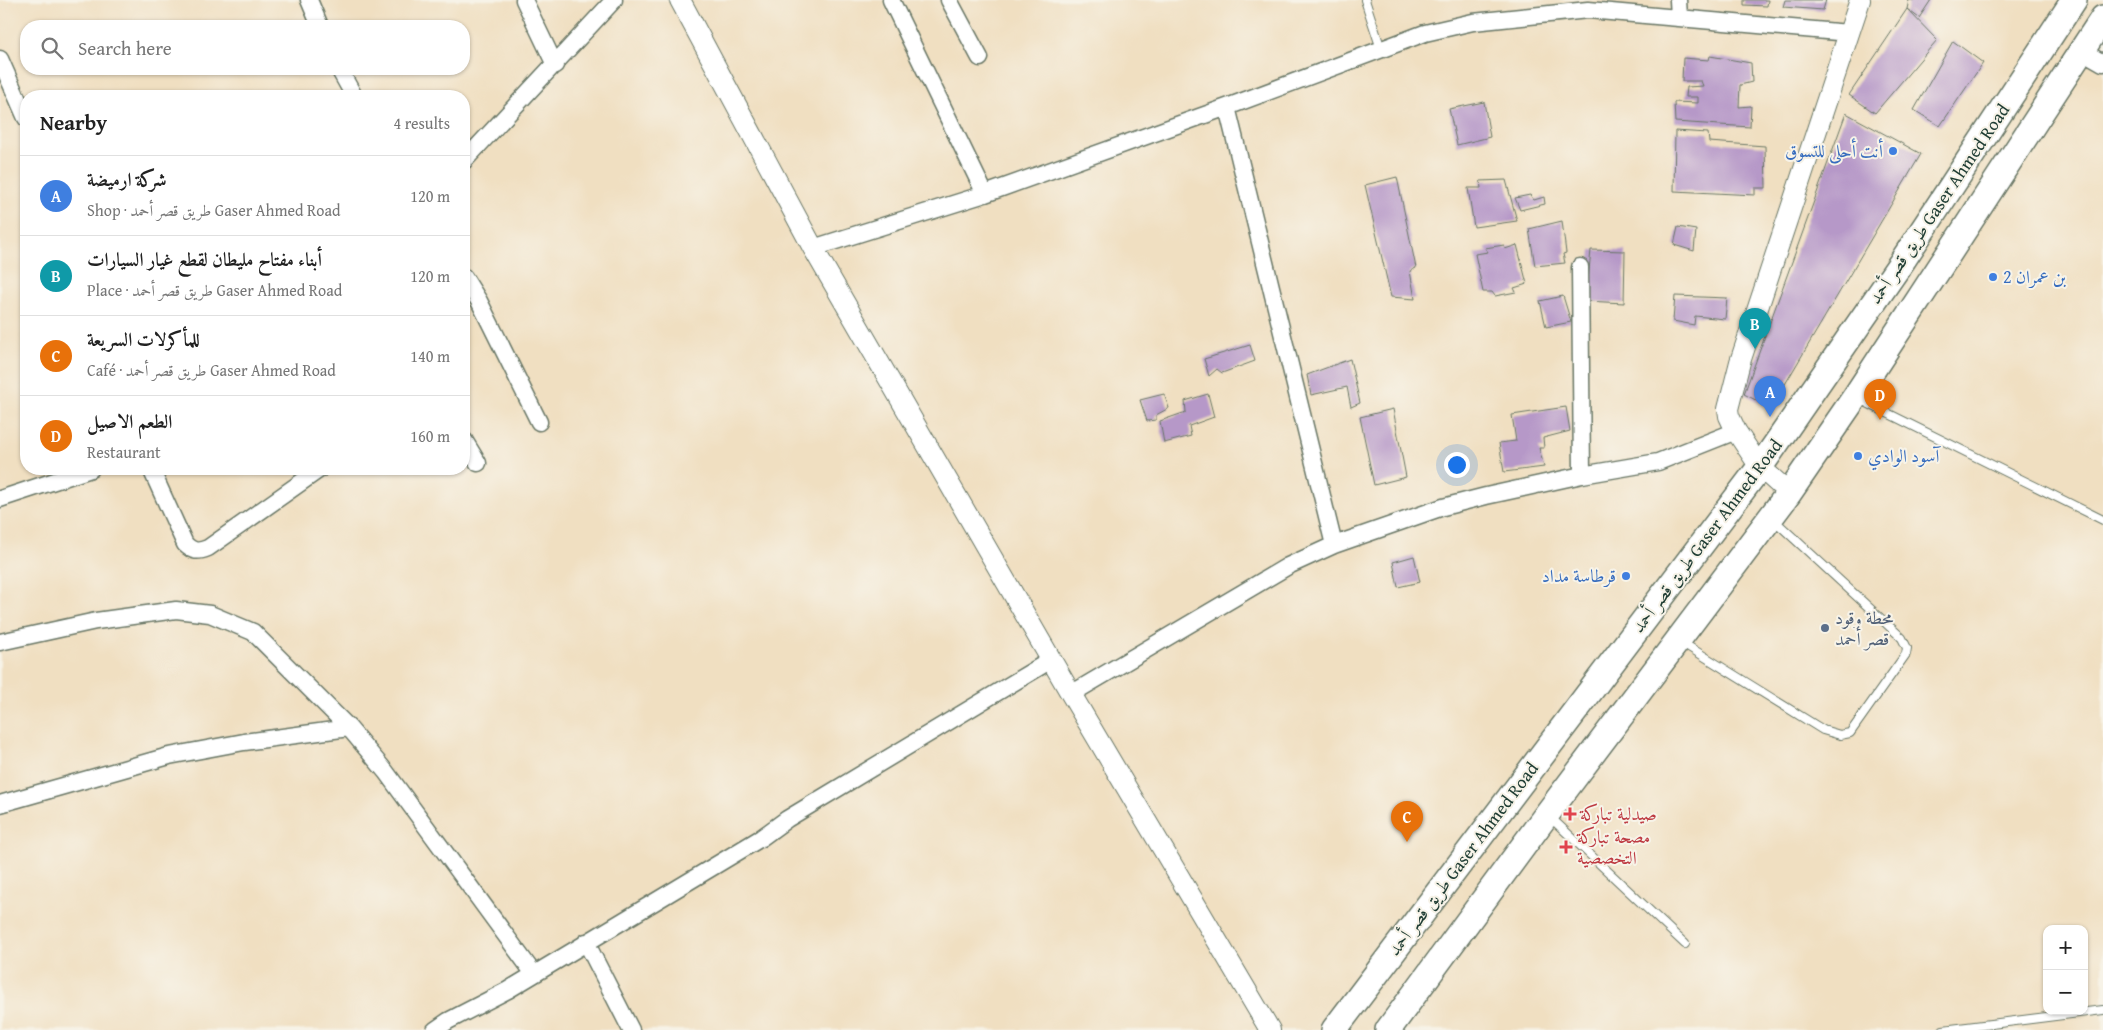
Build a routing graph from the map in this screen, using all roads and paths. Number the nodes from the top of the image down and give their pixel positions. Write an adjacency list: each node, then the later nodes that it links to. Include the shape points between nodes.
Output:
1 (309, 0): 14 (street)
2 (524, 0): 20 (street)
3 (614, 0): 20 (street)
4 (680, 0): 27 (street)
5 (891, 0): 26 (street)
6 (949, 0): 18 (street)
7 (1365, 0): 16 (lane)
8 (1678, 0): 12 (street)
9 (1860, 0): 15 (street)
10 (2074, 0): 35 (main road, طريق قصر أحمد Gaser Ahmed Road, via 1901,263)
11 (1586, 5): 12 (street); 16 (street, via 1473,22 1425,33)
12 (1679, 17): 15 (street)
13 (2103, 18): 17 (main road, طريق قصر أحمد Gaser Ahmed Road)
14 (317, 20)
15 (1849, 33): 32 (street, via 1740,362 1728,410)
16 (1381, 49): 24 (street)
17 (2092, 57): 30 (main road, طريق قصر أحمد Gaser Ahmed Road)
18 (980, 58)
19 (0, 59): 23 (street)
20 (555, 65): 25 (street)
21 (342, 75): 22 (street)
22 (351, 90)
23 (20, 104)
24 (1227, 107): 26 (street); 44 (street)
25 (470, 155)
26 (985, 194): 27 (street)
27 (813, 248): 47 (street)
28 (1580, 267): 39 (street)
29 (470, 287): 31 (street)
30 (1855, 396): 40 (main road, طريق قصر أحمد Gaser Ahmed Road); 43 (lane)
31 (539, 422)
32 (1736, 431): 35 (street); 39 (street, via 1658,462)
33 (470, 450): 34 (street)
34 (478, 464)
35 (1760, 468): 40 (street); 59 (main road, طريق قصر أحمد Gaser Ahmed Road)
36 (73, 475): 41 (street)
37 (154, 475): 38 (street, via 185,544 198,552)
38 (311, 475)
39 (1582, 475): 44 (street, via 1443,507)
40 (1789, 493): 42 (main road, طريق قصر أحمد Gaser Ahmed Road)
41 (0, 499)
42 (1771, 517): 45 (main road, طريق قصر أحمد Gaser Ahmed Road); 45 (lane, via 1902,638 1907,648 1906,654 1850,733 1840,735 1823,730)
43 (2103, 520)
44 (1334, 544): 48 (street, via 1288,566)
45 (1679, 641): 51 (main road, طريق قصر أحمد Gaser Ahmed Road)
46 (0, 642): 49 (street, via 96,621 176,610 210,614 253,632)
47 (1051, 660): 48 (street); 52 (street)
48 (1071, 694): 58 (street)
49 (349, 728): 50 (street, via 169,756); 54 (street, via 386,772)
50 (0, 804)
51 (1547, 814): 53 (lane); 60 (main road, طريق قصر أحمد Gaser Ahmed Road)
52 (586, 942): 54 (street); 57 (street)
53 (1685, 944)
54 (534, 974): 56 (street)
55 (2103, 1010): 61 (lane)
56 (446, 1027)
57 (631, 1030)
58 (1270, 1030)
59 (1334, 1030)
60 (1388, 1030)
61 (1943, 1030)

